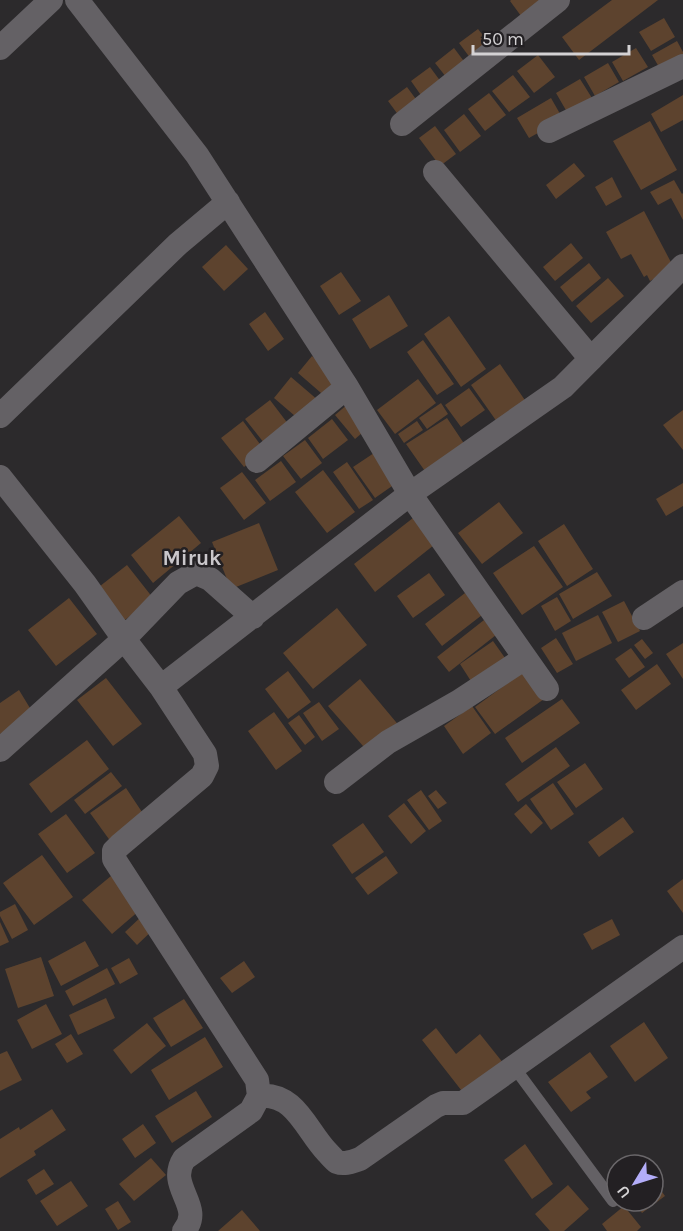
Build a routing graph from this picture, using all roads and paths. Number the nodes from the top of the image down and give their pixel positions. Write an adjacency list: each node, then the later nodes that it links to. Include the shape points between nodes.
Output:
1 (51, 0): 4 (street)
2 (77, 0): 9 (street, via 197,155)
3 (558, 0): 6 (street)
4 (0, 48)
5 (683, 66): 7 (street)
6 (402, 124)
7 (549, 131)
8 (435, 172): 11 (street)
9 (228, 202): 12 (street); 13 (street, via 178,244)
10 (683, 266): 11 (street)
11 (591, 358): 16 (street, via 563,387)
12 (347, 387): 14 (street); 16 (street)
13 (0, 416)
14 (257, 461)
15 (0, 477): 20 (street)
16 (410, 494): 18 (street); 21 (street)
17 (683, 592): 19 (street)
18 (253, 617): 20 (street, via 210,579 196,573 178,583); 22 (street)
19 (644, 618)
20 (124, 639): 22 (street); 24 (street)
21 (525, 658): 23 (street); 25 (street, via 388,742)
22 (161, 687): 28 (street, via 206,753 207,766 202,776 114,851 114,859 257,1080)
23 (547, 689)
24 (0, 750)
25 (336, 782)
26 (683, 947): 27 (street)
27 (514, 1067): 28 (street, via 463,1103 435,1106 360,1159 348,1163 337,1162 285,1100); 29 (lane)
28 (259, 1096): 30 (street, via 251,1110 184,1159 178,1169 191,1211 190,1225)
29 (605, 1190)
30 (184, 1231)

